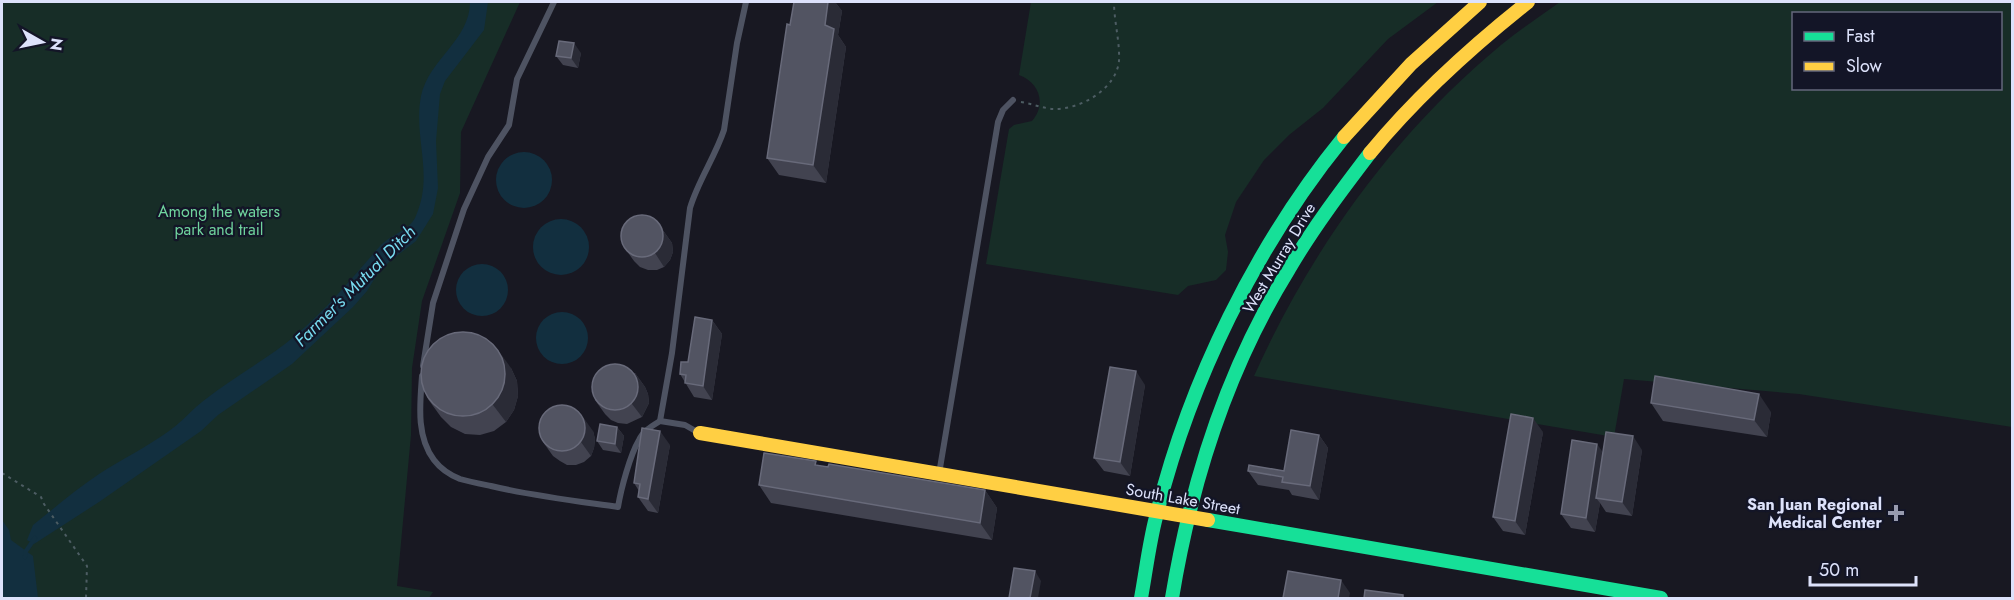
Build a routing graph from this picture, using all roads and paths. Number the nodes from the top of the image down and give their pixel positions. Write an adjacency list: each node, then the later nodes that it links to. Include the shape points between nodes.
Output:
1 (554, 2): 7 (lane, via 517,79 509,125 488,156 442,271 425,346 422,436 435,462 460,479 618,507 640,438)
2 (746, 2): 7 (lane, via 724,130 690,208)
3 (1114, 2): 6 (path, via 1118,64 1106,87 1076,105 1061,108)
4 (1480, 2): 11 (main road, West Murray Drive, via 1417,57 1347,132 1268,245 1234,306 1191,405)
5 (1528, 2): 12 (main road, West Murray Drive, via 1465,53 1397,121 1304,242 1275,291 1233,381)
6 (1012, 100): 10 (lane, via 998,122)
7 (660, 421): 8 (lane, via 685,425)
8 (700, 433): 10 (main road, South Lake Street)
9 (2, 473): 13 (path, via 41,497 87,566)
10 (939, 474): 11 (main road, South Lake Street)
11 (1158, 511): 12 (main road, South Lake Street); 14 (main road, West Murray Drive)
12 (1187, 516): 15 (main road, West Murray Drive); 16 (main road, South Lake Street)
13 (86, 598)
14 (1141, 598)
15 (1172, 598)
16 (1661, 598)

